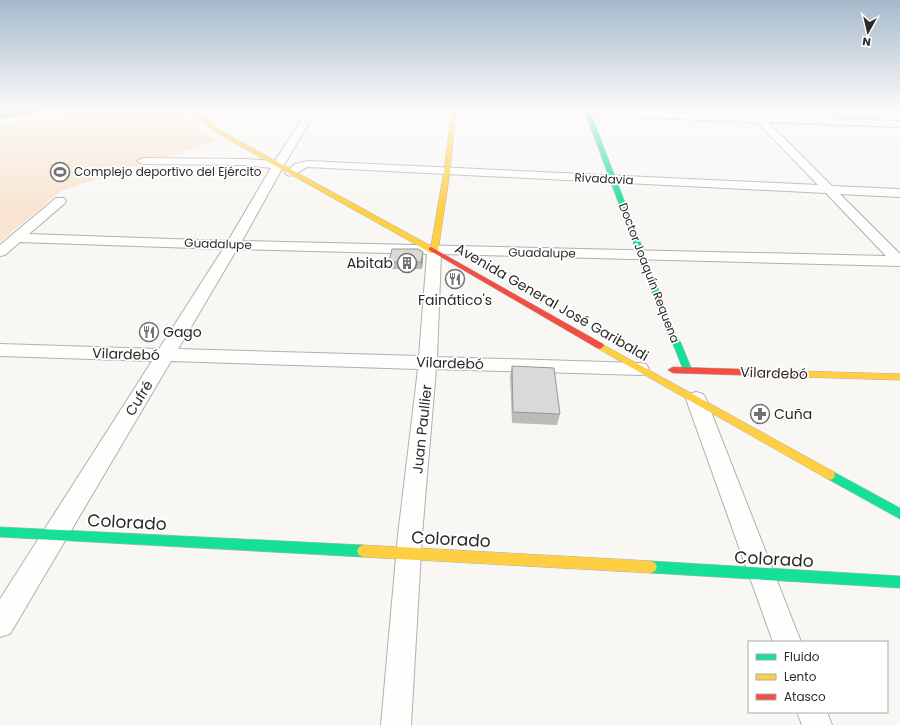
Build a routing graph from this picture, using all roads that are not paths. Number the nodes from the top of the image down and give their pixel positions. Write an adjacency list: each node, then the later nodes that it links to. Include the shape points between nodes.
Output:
1 (239, 143): 6 (street, Avenida General José Garibaldi)
2 (292, 143): 8 (street, Cufré)
3 (450, 143): 11 (street, Juan Paullier)
4 (599, 143): 13 (street, Doctor Joaquín Requena)
5 (784, 143): 14 (street)
6 (259, 154): 8 (street, Avenida General José Garibaldi); 9 (street)
7 (143, 161): 9 (street, Rivadavia)
8 (280, 161): 9 (street, Rivadavia); 10 (street, Rivadavia); 12 (street, Avenida General José Garibaldi); 18 (street, Cufré)
9 (245, 162)
10 (308, 164): 11 (street, Rivadavia); 12 (street, via 299,166)
11 (447, 171): 13 (street, Rivadavia); 19 (street, Juan Paullier)
12 (291, 173): 19 (street, Avenida General José Garibaldi)
13 (613, 179): 14 (street, Rivadavia); 21 (street, Doctor Joaquín Requena)
14 (830, 190): 15 (street, Rivadavia); 22 (street)
15 (900, 193)
16 (60, 201): 17 (street)
17 (16, 238): 18 (street, Guadalupe); 20 (street)
18 (233, 244): 19 (street, Guadalupe); 24 (street, Cufré)
19 (434, 251): 21 (street, Guadalupe); 25 (street, Juan Paullier); 26 (street, Avenida General José Garibaldi)
20 (0, 252)
21 (641, 254): 22 (street, Guadalupe); 27 (street, Doctor Joaquín Requena)
22 (900, 261)
23 (0, 350): 24 (street, Vilardebó)
24 (166, 355): 25 (street, Vilardebó); 32 (street, Cufré)
25 (428, 362): 26 (street, Vilardebó); 33 (street, Juan Paullier)
26 (640, 369): 27 (street, Vilardebó); 29 (street, Avenida General José Garibaldi)
27 (687, 370): 28 (street, Vilardebó)
28 (900, 377)
29 (696, 399): 30 (street, Avenida General José Garibaldi); 34 (street)
30 (900, 514)
31 (0, 532): 32 (street, Colorado)
32 (55, 535): 33 (street, Colorado); 36 (street, Cufré)
33 (408, 553): 34 (street, Colorado); 39 (street, Juan Paullier)
34 (763, 574): 35 (street, Colorado); 37 (street)
35 (900, 582)
36 (0, 624)
37 (787, 641)
38 (812, 713): 40 (street)
39 (396, 725)
40 (817, 725)

